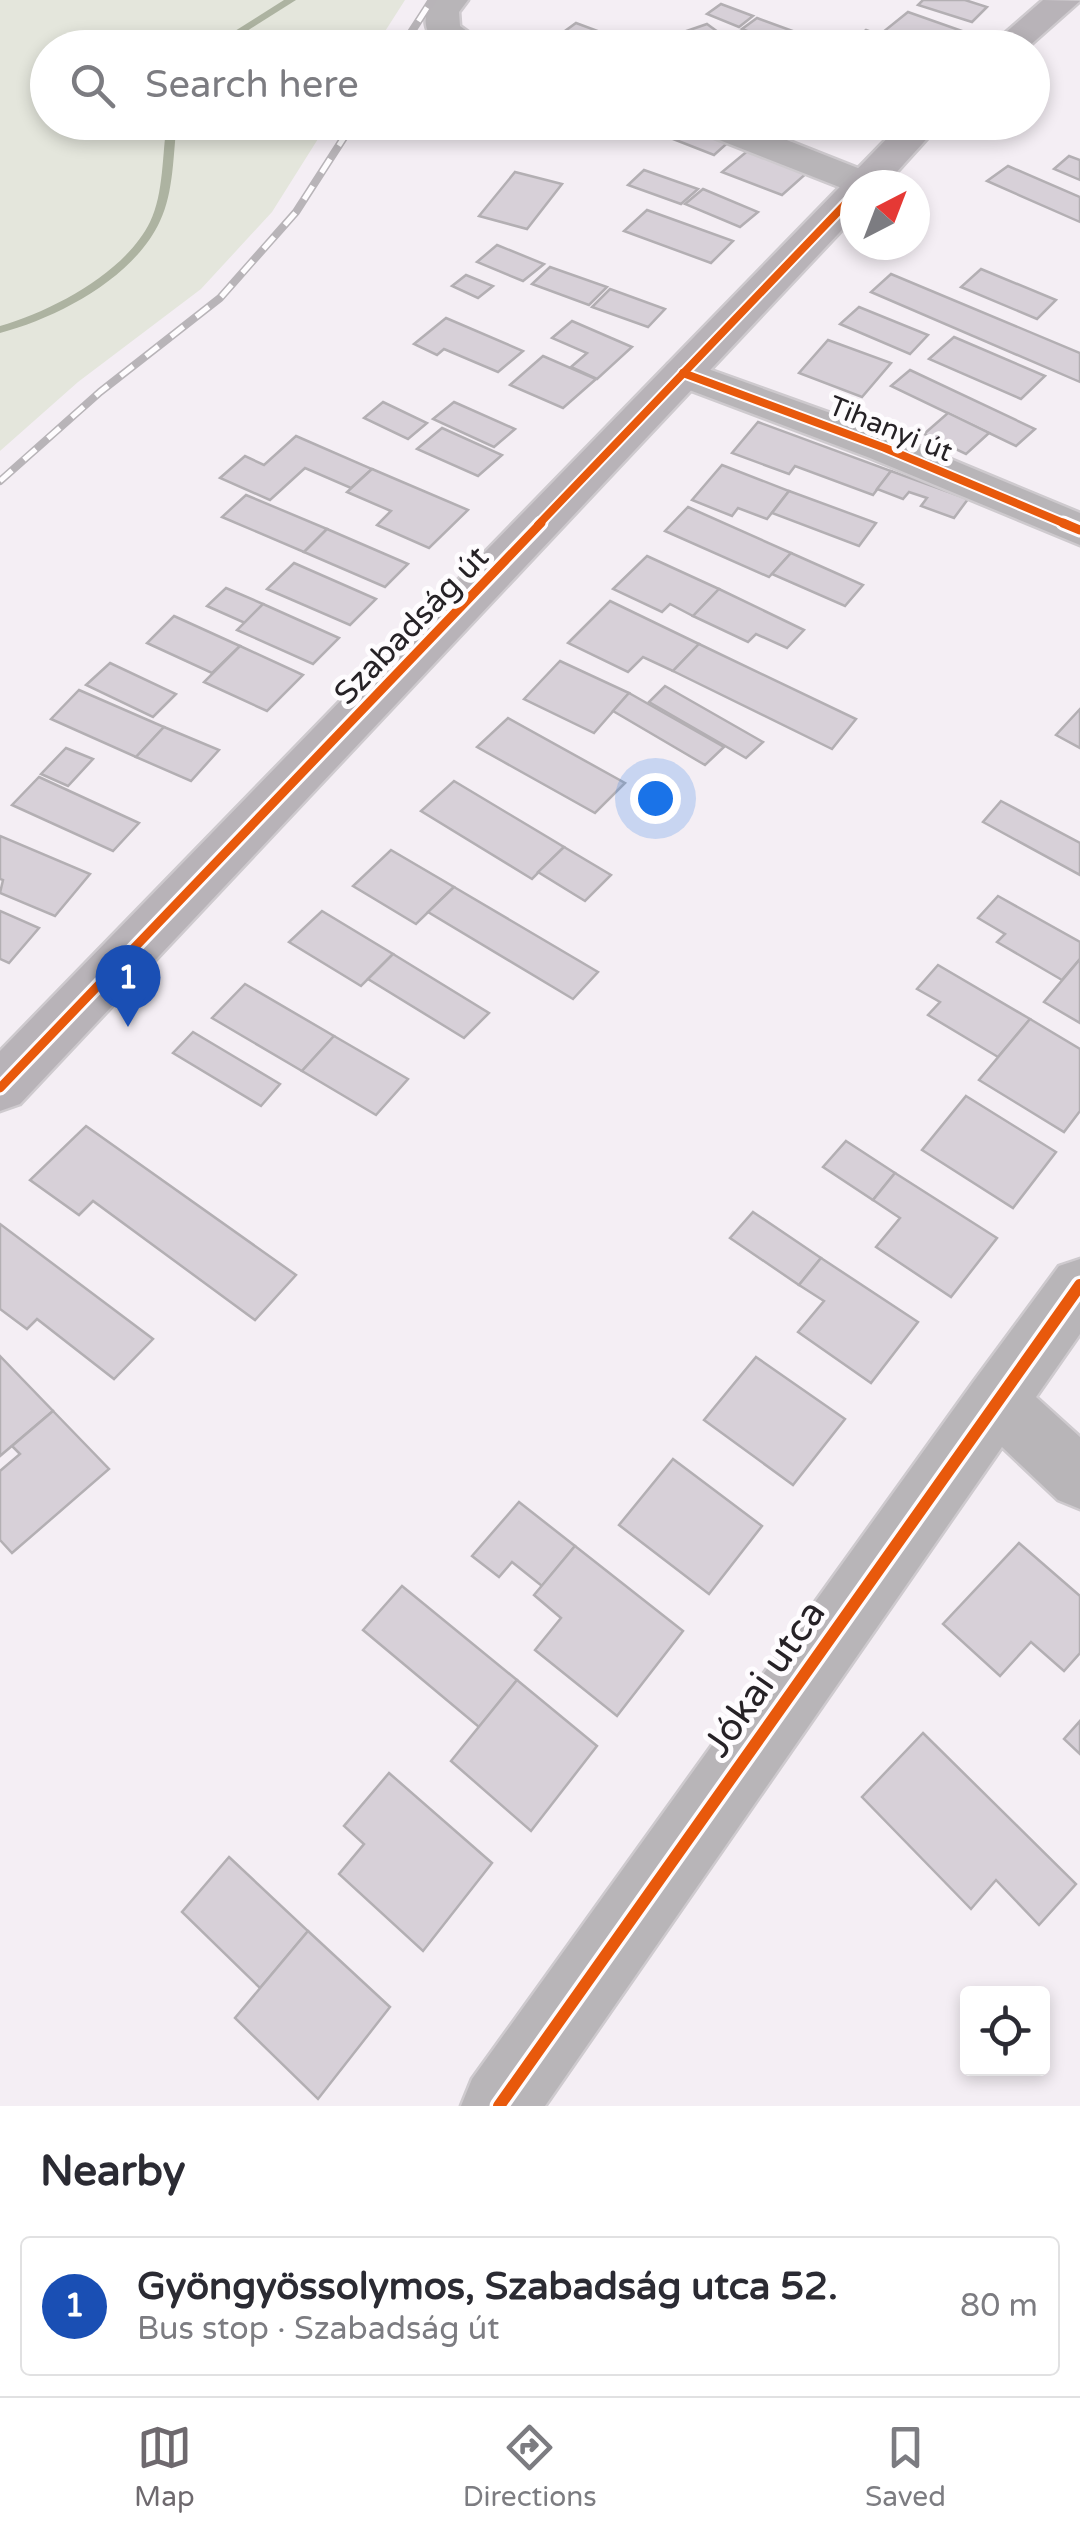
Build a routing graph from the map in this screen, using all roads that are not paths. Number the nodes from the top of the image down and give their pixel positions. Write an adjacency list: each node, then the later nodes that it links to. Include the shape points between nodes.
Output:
1 (451, 0): 3 (street, via 442,11)
2 (1064, 0): 4 (street)
3 (443, 30)
4 (1027, 30)
5 (752, 140): 8 (street)
6 (907, 140): 7 (street)
7 (878, 170)
8 (840, 175)
9 (840, 210): 10 (street, Szabadság út)
10 (683, 372): 11 (street, Tihanyi út); 12 (street, Szabadság út)
11 (1080, 530)
12 (0, 1088)
13 (1080, 1285): 14 (street, Jókai utca)
14 (996, 1401): 15 (street); 16 (street, Jókai utca)
15 (1080, 1479)
16 (500, 2106)

